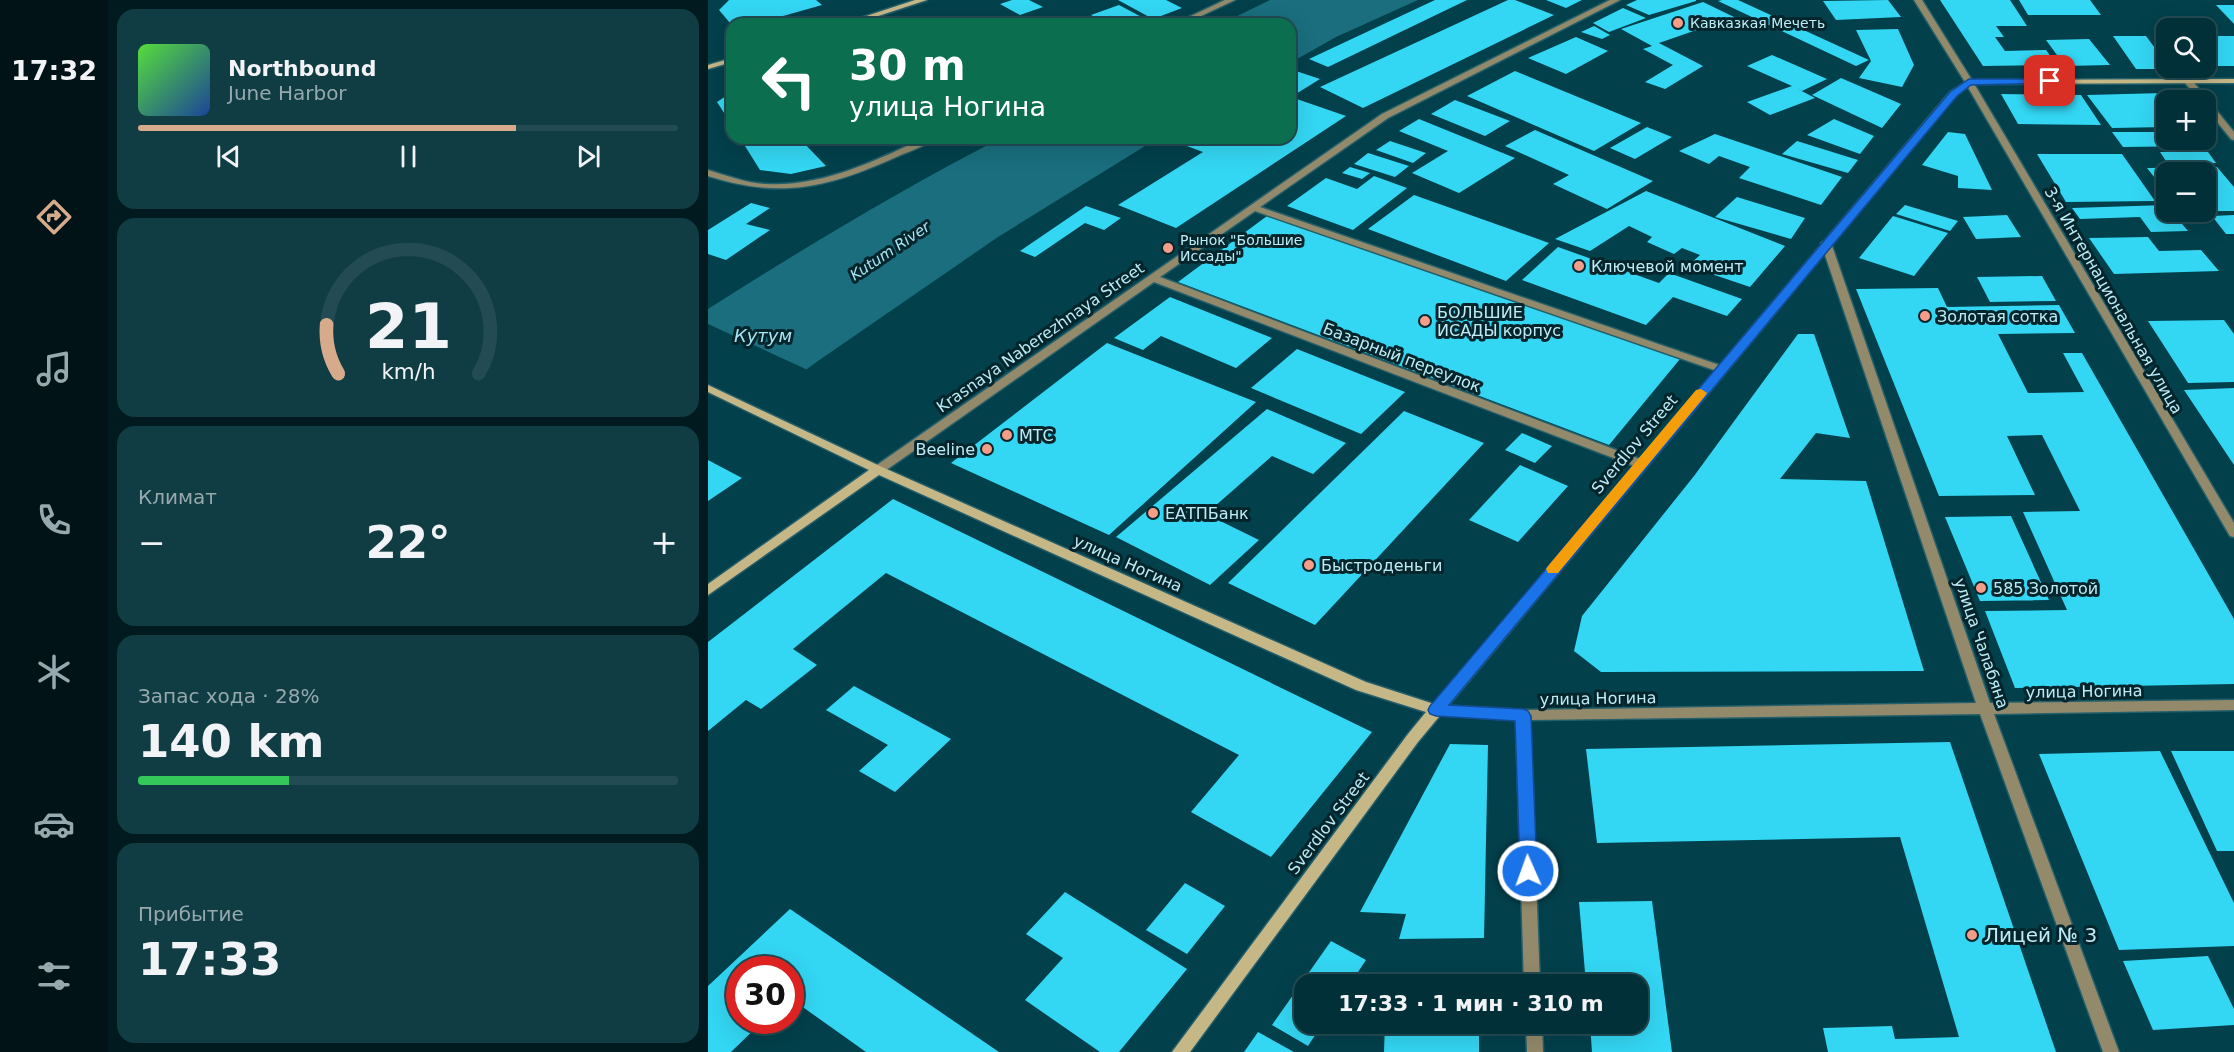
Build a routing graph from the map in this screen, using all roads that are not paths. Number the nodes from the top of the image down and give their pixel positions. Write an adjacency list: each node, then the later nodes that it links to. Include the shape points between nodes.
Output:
1 (923, 0): 5 (main road)
2 (1231, 0): 6 (street)
3 (1616, 0): 17 (street, Krasnaya Naberezhnaya Street, via 1385,116)
4 (1918, 0): 11 (street, 3-я Интернациональная улица)
5 (865, 18)
6 (1191, 18)
7 (726, 62): 8 (main road)
8 (708, 67)
9 (2188, 81): 10 (main road); 11 (main road); 12 (street)
10 (2234, 81)
11 (1969, 82): 18 (main road, Sverdlov Street, via 1953,94); 24 (street, 3-я Интернациональная улица)
12 (2196, 90)
13 (2216, 115): 14 (street)
14 (2234, 137)
15 (918, 144): 16 (street, via 860,171 814,185 761,186 729,182)
16 (708, 173)
17 (1254, 208): 19 (street, Krasnaya Naberezhnaya Street); 20 (street)
18 (1826, 243): 20 (main road, Sverdlov Street); 27 (street, улица Чалабяна)
19 (1153, 278): 22 (street, Базарный переулок); 23 (street, Krasnaya Naberezhnaya Street)
20 (1721, 369): 22 (main road, Sverdlov Street)
21 (708, 388): 23 (main road, улица Ногина)
22 (1641, 464): 28 (main road, Sverdlov Street)
23 (878, 470): 25 (main road, Krasnaya Naberezhnaya Street); 28 (main road, улица Ногина, via 1361,686)
24 (2234, 533)
25 (708, 590)
26 (2234, 705): 27 (street, улица Ногина)
27 (1985, 709): 29 (street, улица Ногина); 34 (street, улица Чалабяна)
28 (1436, 710): 29 (street, улица Ногина); 32 (main road, Sverdlov Street)
29 (1523, 716): 30 (street)
30 (1532, 974)
31 (1534, 1034): 33 (street)
32 (1180, 1052)
33 (1535, 1052)
34 (2111, 1052)

